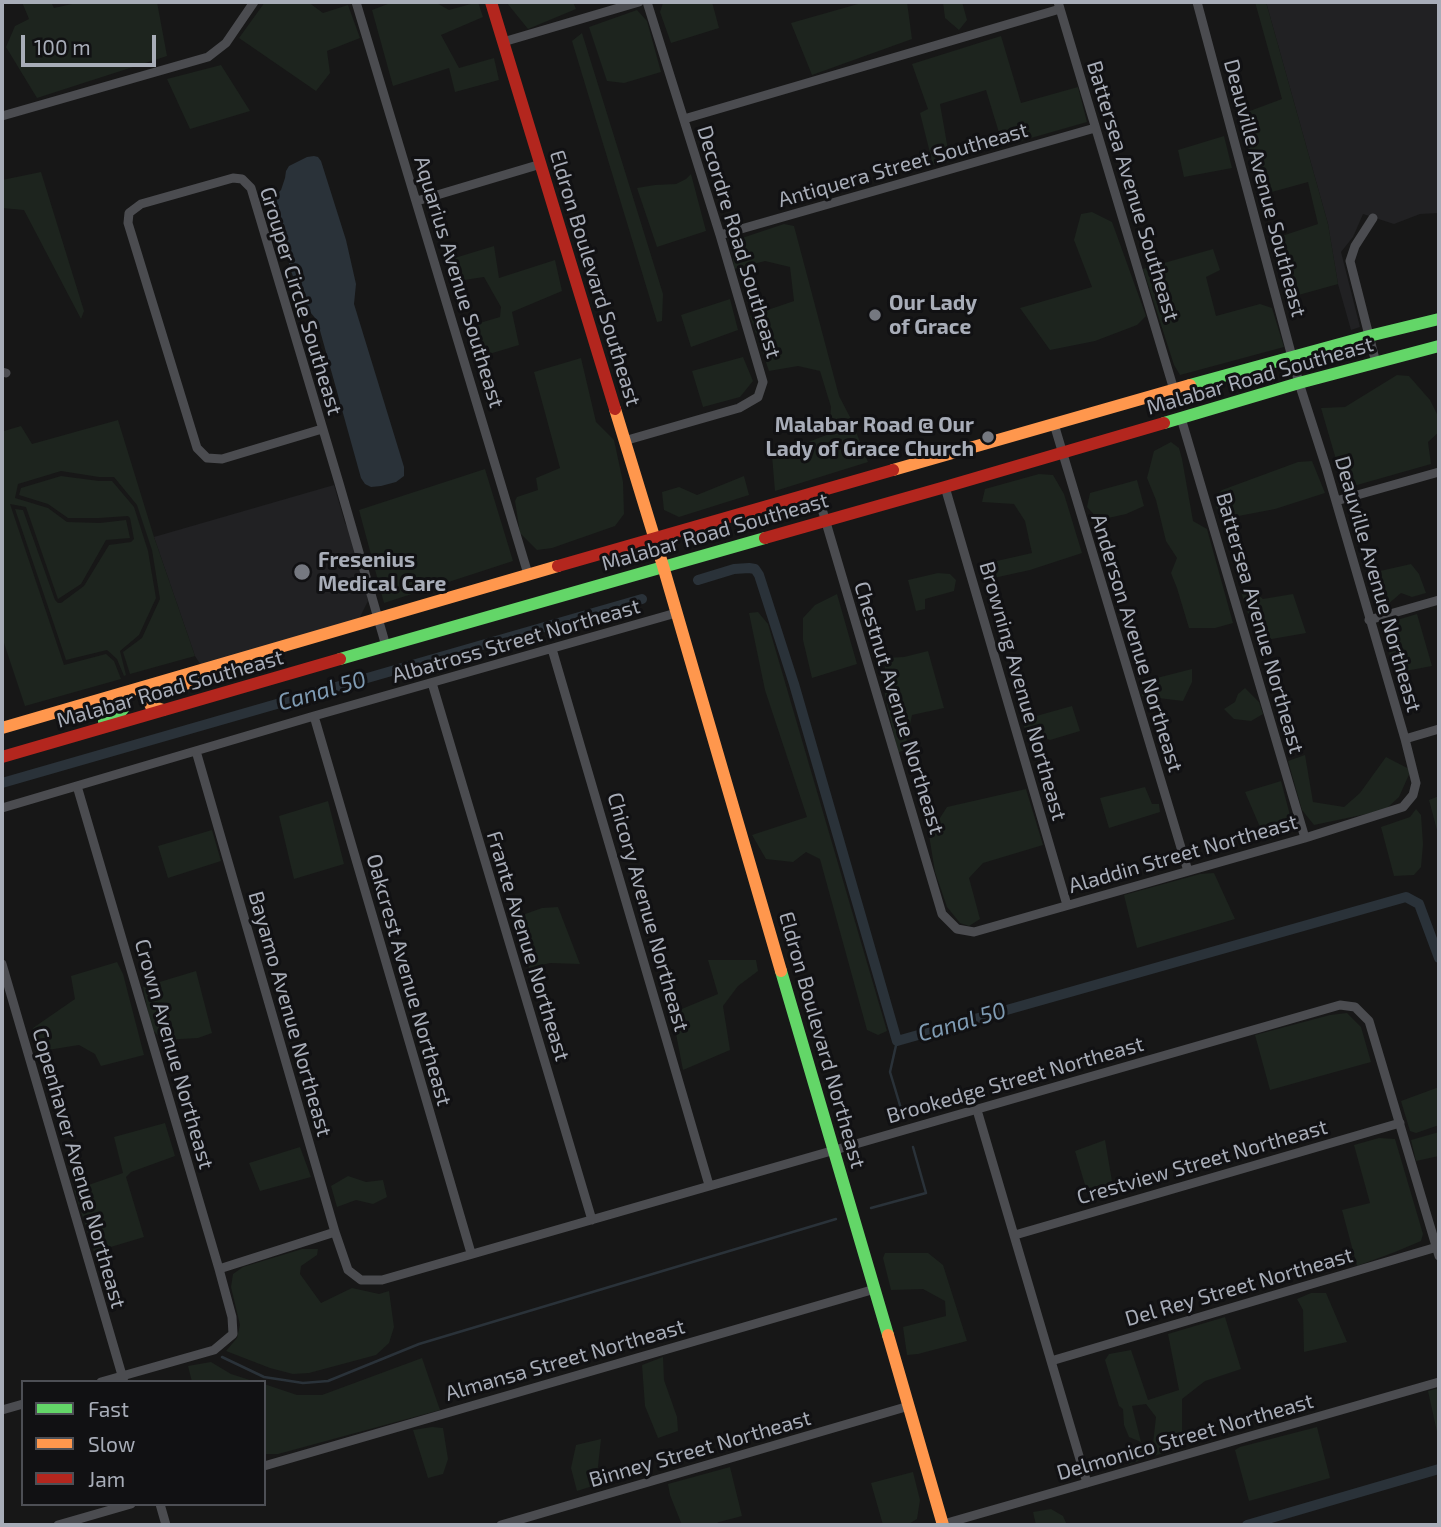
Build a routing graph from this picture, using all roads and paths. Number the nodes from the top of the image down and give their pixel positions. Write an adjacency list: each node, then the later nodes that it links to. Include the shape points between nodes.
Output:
1 (254, 2): 9 (street, via 226,43 208,57)
2 (356, 2): 13 (street, Aquarius Avenue Southeast)
3 (491, 2): 8 (main road, Eldron Boulevard Southeast)
4 (639, 2): 8 (street)
5 (647, 2): 10 (street, Decordre Road Southeast)
6 (1197, 2): 19 (street, Deauville Avenue Southeast)
7 (1059, 5): 10 (street); 11 (street, Battersea Avenue Southeast)
8 (503, 42): 12 (main road, Eldron Boulevard Southeast)
9 (2, 116)
10 (684, 119): 15 (street, Decordre Road Southeast)
11 (1095, 128): 15 (street, Antiquera Street Southeast); 22 (street, Battersea Avenue Southeast)
12 (541, 163): 13 (street); 26 (main road, Eldron Boulevard Southeast)
13 (417, 201): 35 (street, Aquarius Avenue Southeast)
14 (1373, 218): 17 (street, via 1350,261)
15 (720, 235): 26 (street, Decordre Road Southeast, via 763,382 758,397 739,408)
16 (1439, 319): 17 (main road, Malabar Road Southeast)
17 (1369, 335): 19 (main road, Malabar Road Southeast); 20 (street)
18 (1439, 346): 20 (main road, Malabar Road Southeast)
19 (1293, 356): 21 (street, Deauville Avenue Southeast); 22 (main road, Malabar Road Southeast)
20 (1376, 363): 21 (main road, Malabar Road Southeast)
21 (1299, 383): 23 (main road, Malabar Road Southeast); 31 (street, Deauville Avenue Northeast)
22 (1174, 390): 24 (main road, Malabar Road Southeast)
23 (1181, 418): 27 (main road, Malabar Road Southeast); 58 (street, Battersea Avenue Northeast)
24 (1054, 424): 27 (street, Anderson Avenue Northeast); 30 (main road, Malabar Road Southeast)
25 (322, 429): 25 (street, Grouper Circle Southeast, via 251,187 233,178 141,204 129,213 128,223 197,448 207,458 222,459); 38 (street, Grouper Circle Southeast)
26 (624, 441): 33 (main road, Eldron Boulevard Southeast)
27 (1061, 452): 29 (main road, Malabar Road Southeast); 59 (street, Anderson Avenue Northeast)
28 (1439, 472): 31 (street)
29 (944, 487): 32 (main road, Malabar Road Southeast); 60 (street, Browning Avenue Northeast)
30 (817, 492): 32 (street, Chestnut Avenue Northeast); 33 (main road, Malabar Road Southeast)
31 (1336, 501): 39 (street, Deauville Avenue Northeast)
32 (825, 521): 34 (main road, Malabar Road Southeast); 61 (street, Chestnut Avenue Northeast, via 942,914)
33 (654, 539): 34 (main road, Eldron Boulevard Southeast); 35 (main road, Malabar Road Southeast)
34 (663, 566): 37 (main road, Eldron Boulevard Northeast); 40 (main road, Malabar Road Southeast)
35 (528, 574): 38 (main road, Malabar Road Southeast)
36 (1439, 600): 39 (street)
37 (676, 613): 41 (street, Albatross Street Northeast); 65 (main road, Eldron Boulevard Northeast)
38 (377, 618): 40 (street, Grouper Circle Southeast); 42 (main road, Malabar Road Southeast)
39 (1369, 620): 51 (street, Deauville Avenue Northeast)
40 (386, 646): 45 (main road, Malabar Road Southeast)
41 (552, 649): 43 (street, Albatross Street Northeast); 66 (street, Chicory Avenue Northeast)
42 (246, 657): 44 (main road, Malabar Road Southeast); 45 (main road, via 225,672 159,692 148,700 151,706)
43 (432, 683): 46 (street, Albatross Street Northeast); 67 (street, Frante Avenue Northeast)
44 (96, 702): 47 (main road, Malabar Road Southeast); 52 (main road, via 121,703 123,709 116,717 47,737)
45 (166, 710): 52 (main road, Malabar Road Southeast)
46 (314, 716): 53 (street, Albatross Street Northeast); 71 (street, Oakcrest Avenue Northeast)
47 (23, 722): 48 (main road, Malabar Road Southeast); 50 (main road)
48 (2, 728)
49 (1439, 729): 51 (street)
50 (2, 737)
51 (1405, 739): 56 (street, Deauville Avenue Northeast, via 1416,783)
52 (30, 749): 54 (main road, Malabar Road Southeast)
53 (196, 751): 55 (street, Albatross Street Northeast); 68 (street, Bayamo Avenue Northeast)
54 (2, 757)
55 (77, 786): 57 (street, Albatross Street Northeast); 72 (street, Crown Avenue Northeast)
56 (1412, 795): 58 (street, Aladdin Street Northeast, via 1403,807)
57 (2, 808)
58 (1306, 838): 59 (street, Aladdin Street Northeast)
59 (1188, 871): 60 (street, Aladdin Street Northeast)
60 (1068, 905): 61 (street, Aladdin Street Northeast, via 974,932)
61 (957, 929)
62 (2, 964): 76 (street, Copenhaver Avenue Northeast)
63 (976, 1110): 64 (street, Brookedge Street Northeast, via 1340,1005 1355,1007 1369,1021); 65 (street, Brookedge Street Northeast); 69 (street)
64 (1400, 1123): 69 (street, Crestview Street Northeast); 70 (street)
65 (834, 1150): 66 (street, Brookedge Street Northeast); 74 (main road, Eldron Boulevard Northeast)
66 (709, 1185): 67 (street, Brookedge Street Northeast)
67 (592, 1220): 71 (street, Brookedge Street Northeast)
68 (335, 1232): 72 (street); 73 (street, Bayamo Avenue Northeast, via 348,1270)
69 (1015, 1235): 75 (street)
70 (1438, 1252): 75 (street, Del Rey Street Northeast)
71 (471, 1253): 73 (street, Brookedge Street Northeast, via 382,1280)
72 (219, 1269): 76 (street, Crown Avenue Northeast, via 233,1334 214,1350)
73 (361, 1280)
74 (875, 1289): 79 (main road, Eldron Boulevard Northeast); 81 (street, Almansa Street Northeast)
75 (1051, 1361): 82 (street)
76 (123, 1379)
77 (1439, 1382): 82 (street, Delmonico Street Northeast)
78 (21, 1404): 80 (street)
79 (909, 1406): 87 (street, Binney Street Northeast); 88 (main road, Eldron Boulevard Northeast)
80 (2, 1408)
81 (266, 1465)
82 (1087, 1483): 88 (street, Delmonico Street Northeast)
83 (124, 1506): 85 (street)
84 (161, 1506): 86 (street)
85 (58, 1525)
86 (166, 1525)
87 (501, 1525)
88 (942, 1525)

